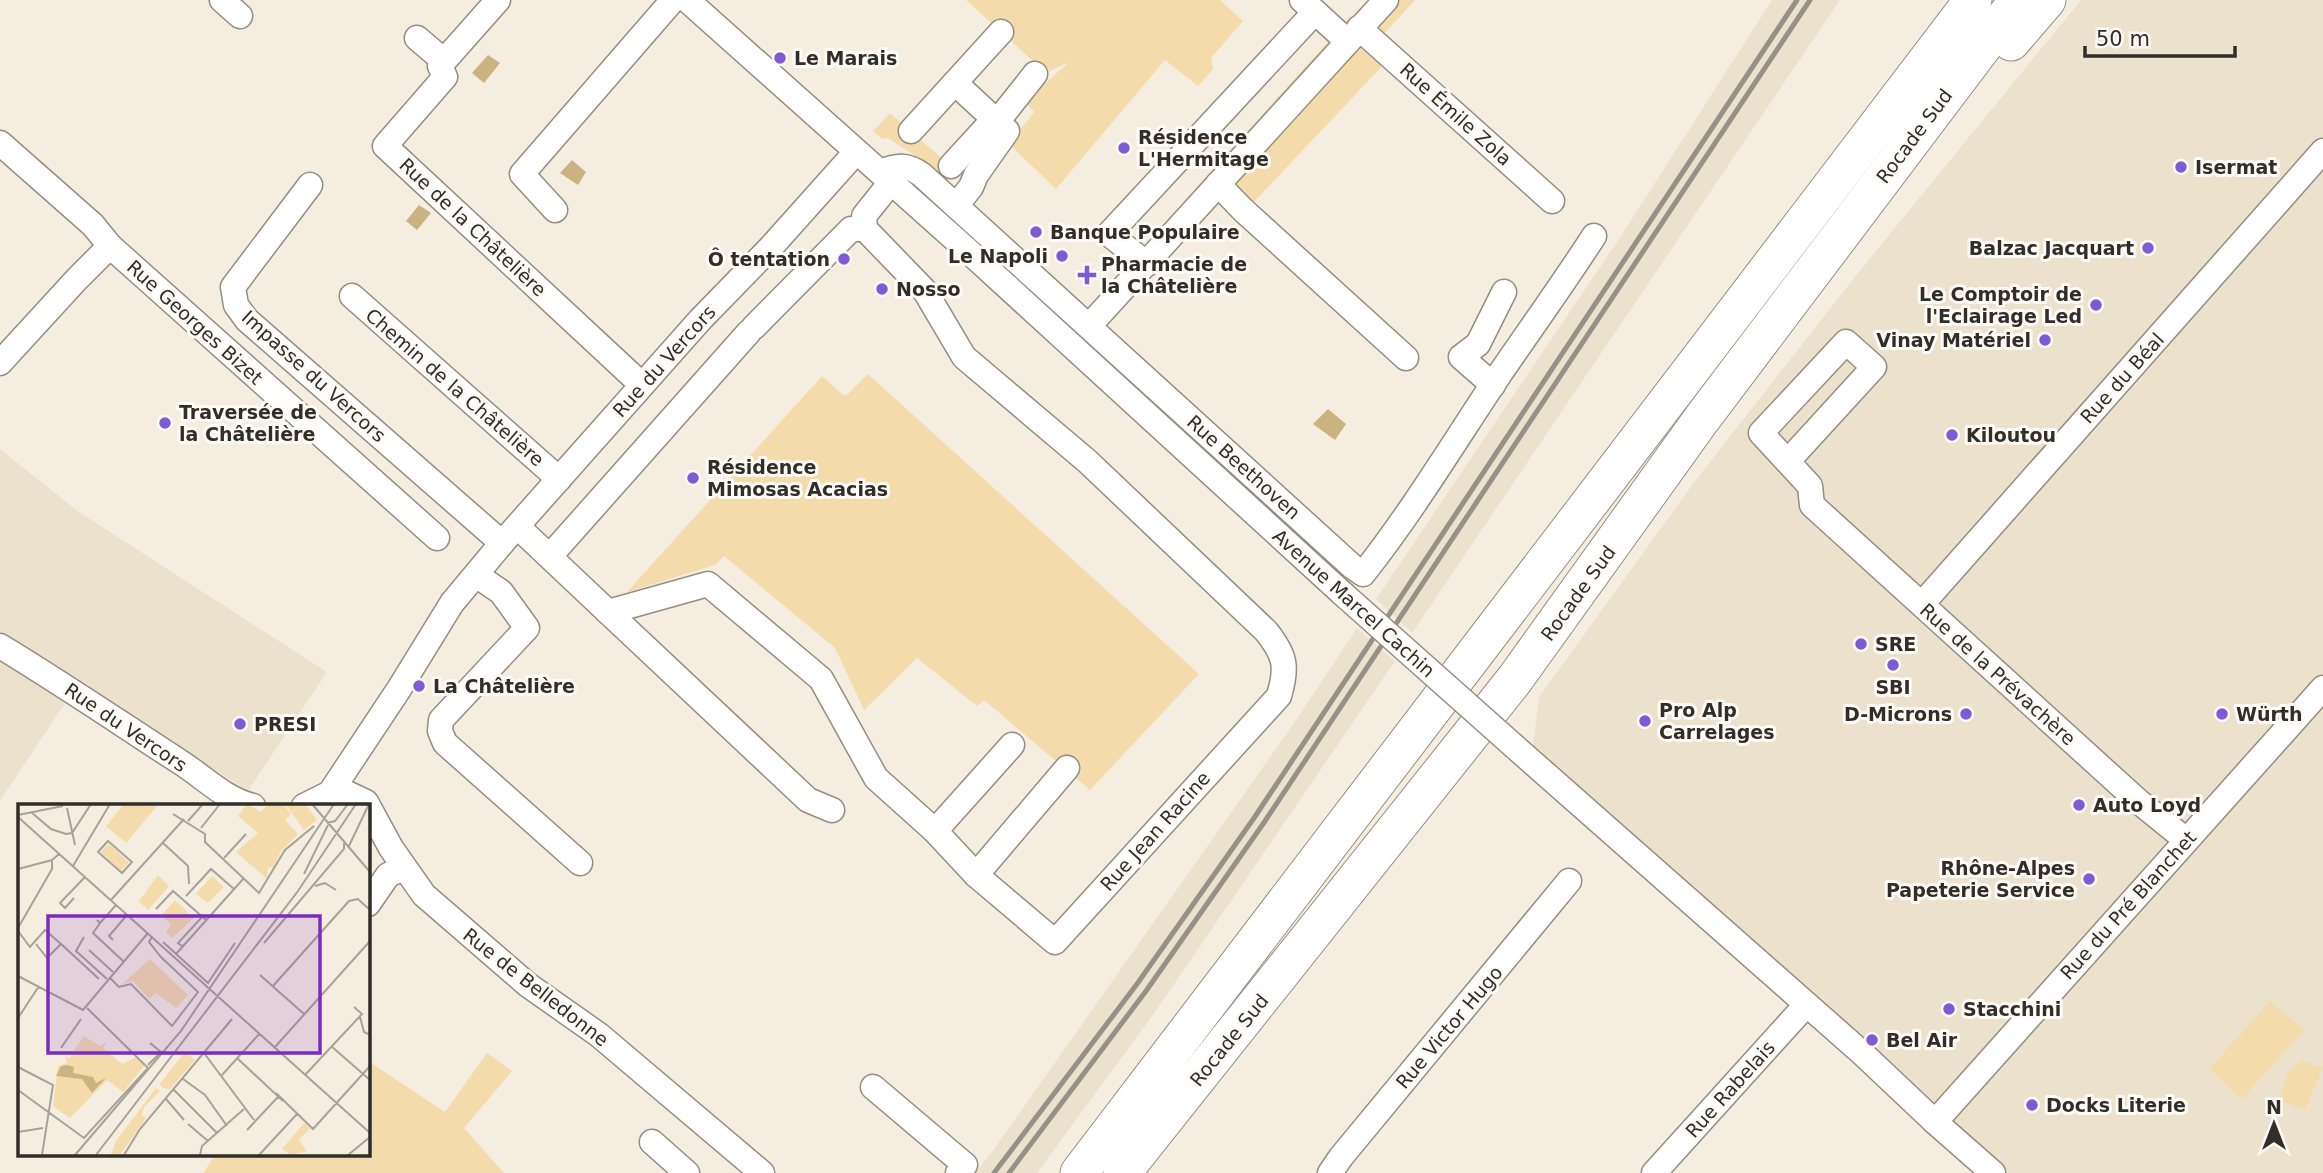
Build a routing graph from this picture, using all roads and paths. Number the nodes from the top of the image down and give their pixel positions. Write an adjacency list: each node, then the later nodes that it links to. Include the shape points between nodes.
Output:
1 (498, 0): 13 (street, Rue de la Châtelière)
2 (673, 0): 27 (street, via 522,174)
3 (687, 0): 20 (street, Avenue Marcel Cachin)
4 (1386, 0): 11 (street)
5 (1946, 0): 32 (highway)
6 (1973, 0): 32 (highway, Rocade Sud)
7 (2018, 0): 37 (highway, Rocade Sud)
8 (2046, 0): 37 (highway)
9 (1309, 6): 11 (street, Rue Émile Zola); 33 (street, via 1109,234)
10 (1001, 32): 15 (street)
11 (1353, 34): 23 (street); 25 (street, Rue Émile Zola)
12 (417, 38): 13 (street)
13 (444, 60): 41 (street, Rue de la Châtelière, via 440,66 446,77 385,146)
14 (1035, 74): 16 (street)
15 (955, 83): 16 (street); 17 (street)
16 (996, 120): 21 (street); 26 (street, via 1007,131)
17 (911, 131)
18 (0, 143): 30 (street, Rue Georges Bizet, via 93,225)
19 (2323, 151): 49 (street, Rue du Béal)
20 (856, 152): 22 (street, Avenue Marcel Cachin); 41 (street, Rue du Vercors)
21 (951, 166)
22 (886, 177): 26 (street, Rue Beethoven, via 896,165 906,166); 28 (street, via 864,216); 34 (street, Avenue Marcel Cachin)
23 (1217, 184): 33 (street); 39 (street)
24 (310, 185): 45 (street, Impasse du Vercors, via 233,286 236,304 247,320)
25 (1552, 201)
26 (956, 206): 31 (street, Rue Beethoven)
27 (555, 210)
28 (865, 229): 47 (street, via 850,229 752,329); 65 (street, Rue Jean Racine, via 925,291 964,357 1079,454 1266,631 1281,650 1286,674 1279,696 1055,942)
29 (1594, 236): 42 (street, Rue Beethoven)
30 (110, 247): 40 (street, Rue Georges Bizet); 46 (street, Rue Georges Bizet)
31 (1003, 247): 34 (street); 38 (street, Rue Beethoven)
32 (1784, 248): 75 (highway, Rocade Sud)
33 (1147, 264): 38 (street)
34 (985, 265): 68 (street, Avenue Marcel Cachin, bridge, via 1343,594)
35 (1504, 292): 42 (street, via 1478,344 1461,357)
36 (352, 296): 44 (street, Chemin de la Châtelière)
37 (1789, 301): 76 (highway, Rocade Sud, via 1515,678)
38 (1089, 326): 42 (street, Rue Beethoven, via 1363,574 1402,524)
39 (1406, 358)
40 (0, 363)
41 (642, 385): 44 (street, Rue du Vercors)
42 (1493, 385)
43 (1788, 461): 43 (street, via 1874,367 1846,342 1761,433); 49 (street, Rue de la Prévachère, via 1810,486 1812,505)
44 (559, 479): 45 (street, Rue du Vercors)
45 (510, 535): 47 (street, Impasse du Vercors); 48 (street, Rue du Vercors)
46 (437, 538)
47 (550, 556): 50 (street, Impasse du Vercors)
48 (476, 575): 55 (street, Rue du Vercors, via 452,603); 63 (street, via 501,593 527,628 442,720 444,743)
49 (1922, 604): 62 (street, Rue de la Prévachère)
50 (608, 612): 60 (street, Impasse du Vercors, via 808,800); 61 (street, via 708,584 821,679 876,778)
51 (0, 646): 56 (street, Rue du Vercors, via 217,790)
52 (2323, 688): 62 (street, Rue du Pré Blanchet)
53 (1012, 745): 61 (street)
54 (1067, 768): 65 (street)
55 (330, 793): 57 (street, Rue du Vercors); 58 (street, Rue de Belledonne, via 349,794)
56 (248, 804)
57 (308, 804)
58 (367, 804)
59 (369, 809): 64 (street, Rue de Belledonne)
60 (832, 810)
61 (935, 831): 65 (street)
62 (2186, 840): 70 (street, Rue du Pré Blanchet)
63 (580, 863)
64 (396, 871): 67 (street); 73 (street, Rue de Belledonne, via 528,985 619,1051)
65 (976, 875)
66 (1569, 881): 77 (street, Rue Victor Hugo)
67 (369, 903)
68 (1807, 1005): 70 (street, Avenue Marcel Cachin); 78 (street, Rue Rabelais)
69 (873, 1087): 74 (street, via 965,1165)
70 (1935, 1122): 79 (street, Avenue Marcel Cachin)
71 (652, 1142): 72 (street)
72 (687, 1173)
73 (762, 1173)
74 (958, 1173)
75 (1079, 1173)
76 (1122, 1173)
77 (1330, 1173)
78 (1654, 1173)
79 (1993, 1173)

